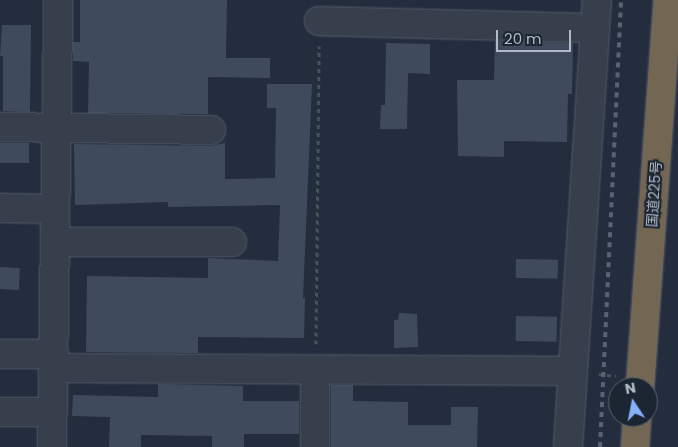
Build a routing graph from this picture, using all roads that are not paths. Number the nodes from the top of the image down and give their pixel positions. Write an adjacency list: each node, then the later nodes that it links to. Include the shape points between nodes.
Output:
1 (58, 0): 7 (street)
2 (597, 0): 5 (street)
3 (668, 0): 17 (highway, 国道225号)
4 (319, 21): 5 (street)
5 (595, 28): 16 (street)
6 (0, 127): 7 (street)
7 (55, 128): 8 (street); 10 (street)
8 (211, 130)
9 (0, 208): 10 (street)
10 (55, 209): 11 (street)
11 (55, 242): 12 (street); 14 (street)
12 (232, 242)
13 (0, 354): 14 (street)
14 (54, 361): 15 (street); 19 (street)
15 (316, 370): 16 (street); 22 (street)
16 (571, 372): 23 (street)
17 (641, 377)
18 (0, 412): 19 (street)
19 (53, 412): 21 (street)
20 (636, 427): 24 (highway)
21 (52, 447)
22 (314, 447)
23 (568, 447)
24 (635, 447)

